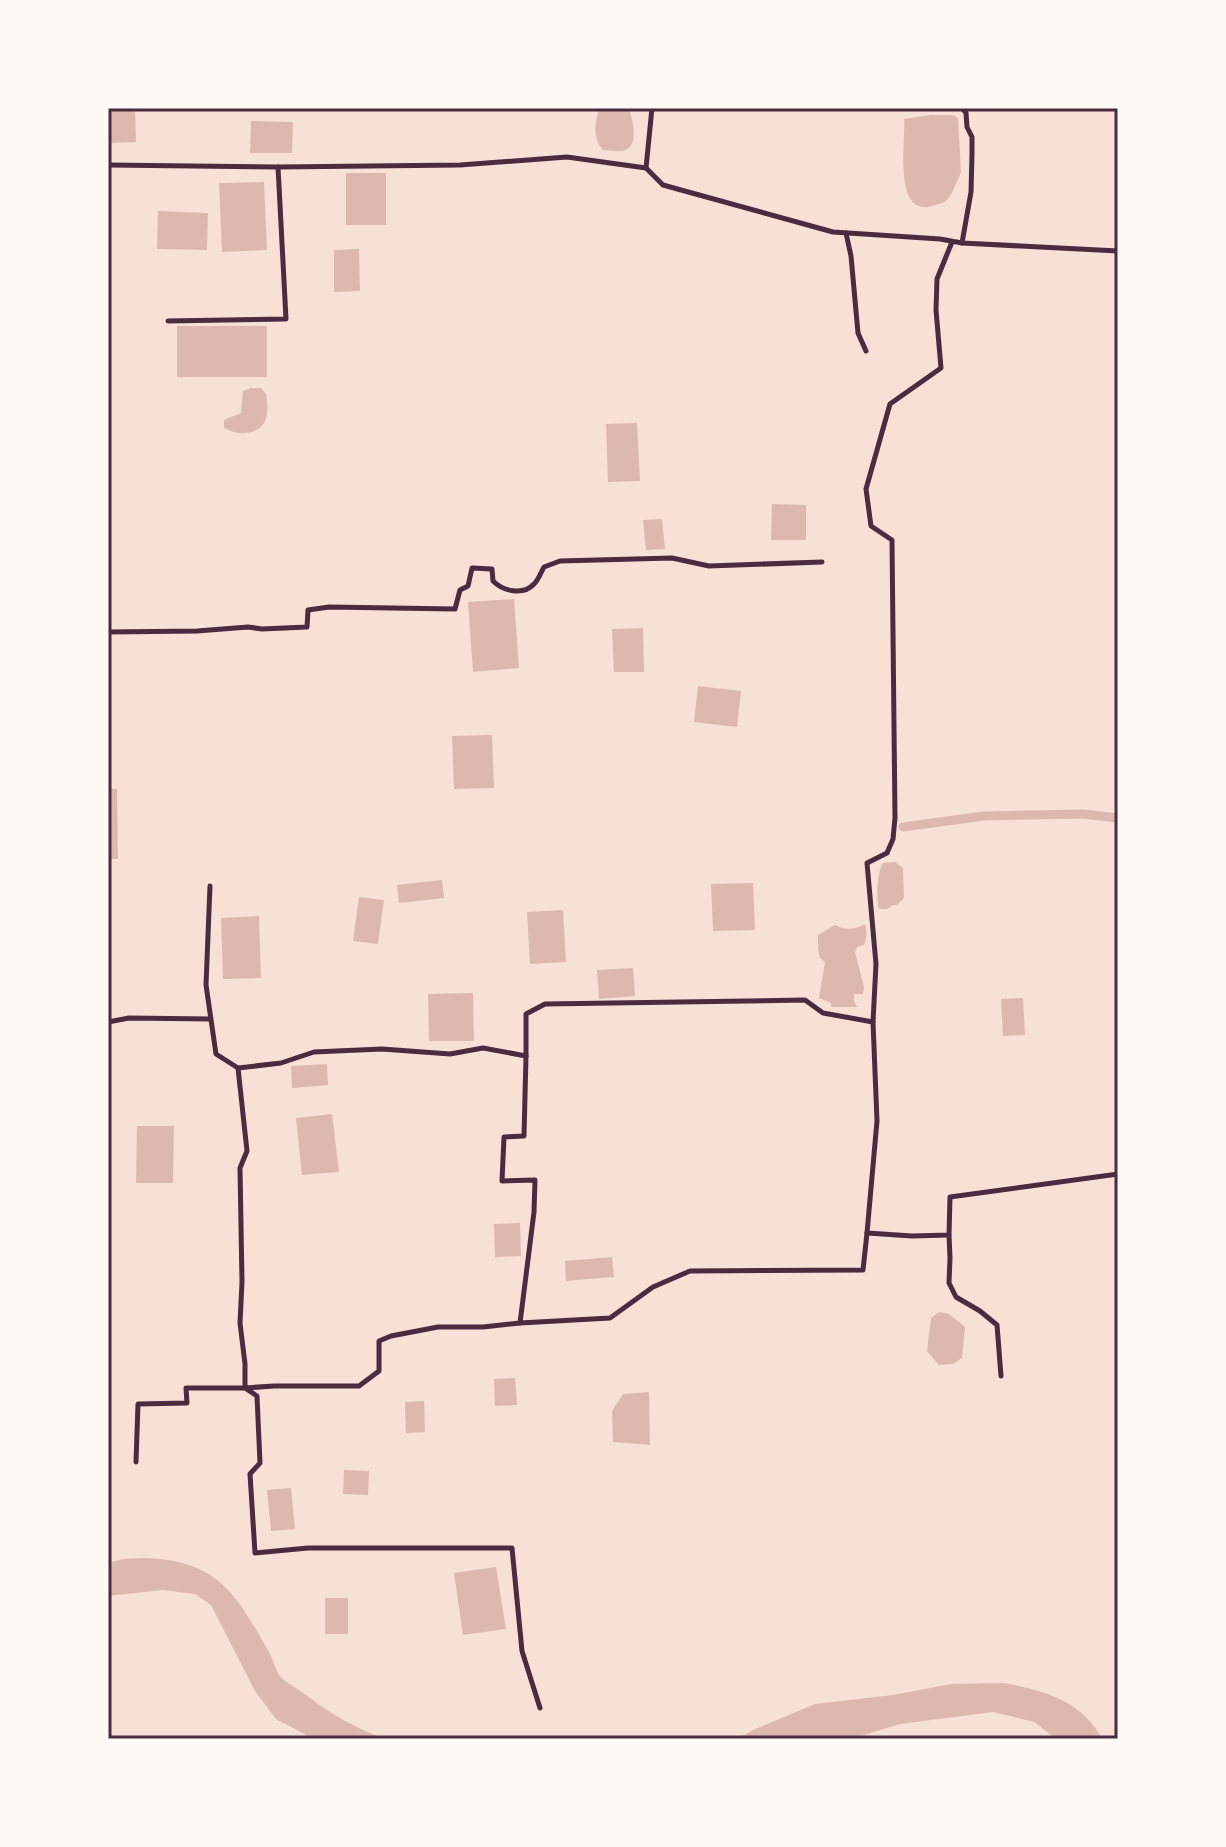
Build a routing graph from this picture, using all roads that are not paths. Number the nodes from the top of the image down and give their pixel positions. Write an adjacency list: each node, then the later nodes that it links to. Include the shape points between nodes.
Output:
1 (652, 108): 5 (street)
2 (962, 108): 8 (street, via 972,137 971,192)
3 (108, 165): 4 (street)
4 (278, 167): 5 (street, via 460,165 567,157); 10 (street, via 286,319)
5 (646, 168): 6 (street, via 663,185)
6 (846, 233): 7 (street); 11 (street, via 858,333)
7 (952, 242): 8 (street); 17 (street, via 937,279 941,368 890,404 866,489 871,526 892,540 895,661 893,839 887,853 867,863 876,964)
8 (962, 243): 9 (street)
9 (1118, 251)
10 (168, 321)
11 (866, 351)
12 (822, 562): 13 (street, via 709,566 672,558 560,561 544,567 531,587 513,591 493,581 492,569 472,568 455,609 329,607 308,610 307,627)
13 (108, 632)
14 (210, 886): 15 (street)
15 (210, 1019): 16 (street); 19 (street, via 216,1054)
16 (108, 1022)
17 (873, 1022): 18 (street, via 823,1013 805,1000 545,1004 526,1014); 21 (street, via 877,1121)
18 (526, 1056): 19 (street, via 483,1048 450,1054 382,1049 314,1052); 23 (street, via 524,1136 504,1137 502,1181 535,1180)
19 (238, 1068): 25 (street, via 247,1151 240,1168)
20 (1118, 1174): 22 (street, via 950,1197)
21 (867, 1233): 22 (street); 23 (street, via 863,1270 690,1271 653,1287 610,1318)
22 (949, 1235): 24 (street, via 949,1283 956,1297 997,1325)
23 (520, 1323): 25 (street, via 438,1327 391,1336 379,1341 379,1371 359,1386)
24 (1001, 1376)
25 (245, 1388): 26 (street, via 186,1388 187,1403 138,1404); 27 (street, via 257,1396 260,1463 250,1474 255,1553 512,1548 522,1651)
26 (136, 1462)
27 (540, 1708)

